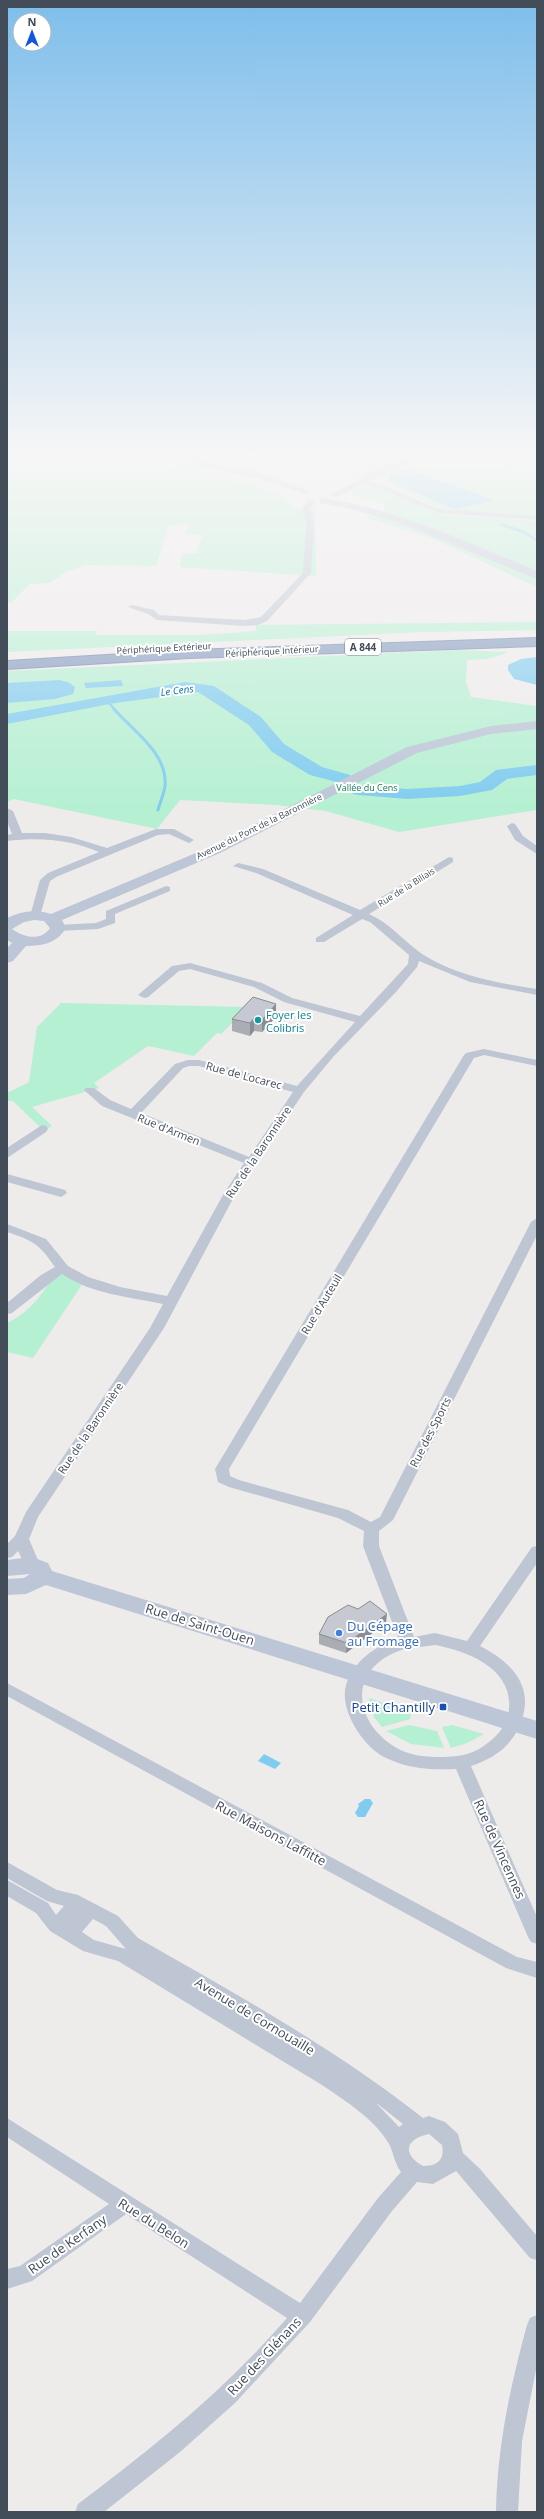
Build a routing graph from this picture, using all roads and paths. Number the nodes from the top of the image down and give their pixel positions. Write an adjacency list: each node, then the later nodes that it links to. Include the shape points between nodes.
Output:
1 (306, 576): 2 (street, via 264,619 244,623 157,617 151,612)
2 (132, 607)
3 (537, 635): 5 (highway, Périphérique Extérieur / A 844, via 267,644)
4 (537, 642): 6 (highway, Périphérique Intérieur / A 844, via 204,654)
5 (7, 658)
6 (7, 665)
7 (537, 725): 20 (street, Avenue du Pont de la Baronnière, via 491,730 412,750 215,850)
8 (8, 811): 10 (street)
9 (512, 826): 13 (street, via 519,838)
10 (18, 837): 11 (street); 14 (street, via 65,840)
11 (7, 838)
12 (189, 840): 14 (street, via 170,831 163,831)
13 (537, 851)
14 (107, 852): 19 (street, via 46,880)
15 (449, 860): 18 (street, Rue de la Biliais)
16 (238, 866): 18 (street, via 259,871)
17 (166, 889): 20 (street, via 110,913 111,921 98,926)
18 (362, 914): 23 (street, Rue de la Biliais); 24 (street, via 374,920)
19 (34, 916): 20 (street); 21 (street, via 19,918)
20 (55, 924): 22 (street, Avenue du Pont de la Baronnière, via 54,934 45,939)
21 (8, 926): 22 (street)
22 (22, 940): 25 (street)
23 (320, 940)
24 (415, 954): 26 (street, via 480,982); 28 (street, Rue de la Baronnière, via 413,965)
25 (7, 958)
26 (537, 992)
27 (144, 994): 28 (street, via 176,968 190,966 258,985 288,1000)
28 (362, 1020): 31 (street, Rue de la Baronnière)
29 (537, 1063): 43 (street, Rue d'Auteuil, via 484,1052 470,1055 222,1469 223,1479 234,1484 343,1514)
30 (90, 1090): 32 (street, Rue d'Armen, via 106,1103)
31 (300, 1090): 32 (street, Rue de Locarec, via 199,1063 188,1063 179,1066); 35 (street, Rue de la Baronnière)
32 (133, 1114): 35 (street, Rue d'Armen)
33 (42, 1129): 34 (street)
34 (7, 1154)
35 (251, 1162): 41 (street, Rue de la Baronnière, via 229,1195)
36 (7, 1178): 37 (street)
37 (61, 1193)
38 (537, 1222): 43 (street, Rue des Sports, via 386,1520)
39 (7, 1228): 40 (street, via 33,1237 50,1250 56,1263)
40 (63, 1268): 41 (street, via 91,1283); 42 (street, via 46,1278)
41 (170, 1301): 44 (street, Rue de la Baronnière, via 157,1328 31,1516)
42 (7, 1310)
43 (372, 1529): 50 (street, via 371,1546)
44 (21, 1539): 46 (street, Rue de la Baronnière); 48 (street)
45 (537, 1551): 51 (street)
46 (7, 1553)
47 (7, 1568): 48 (street)
48 (37, 1571): 49 (street, via 38,1582); 52 (street, Rue de Saint-Ouen)
49 (7, 1587)
50 (408, 1642): 51 (street, via 435,1639); 52 (street, via 373,1657)
51 (471, 1646): 54 (street, via 493,1659 509,1676)
52 (358, 1674): 54 (street, Rue de Saint-Ouen); 55 (street, via 351,1696 358,1723 374,1742 395,1755 427,1764)
53 (7, 1689): 61 (street, Rue Maisons Laffitte, via 505,1959)
54 (526, 1726): 55 (street, via 482,1756)
55 (461, 1762): 60 (street, Rue de Vincennes)
56 (7, 1869): 58 (street, Avenue de Cornouaille, via 52,1896 72,1900)
57 (7, 1887): 59 (street, Avenue de Cornouaille, via 42,1908 51,1922)
58 (84, 1906): 59 (street); 62 (street, Avenue de Cornouaille, via 112,1921 132,1943 336,2064 392,2103)
59 (63, 1929): 64 (street, Avenue de Cornouaille, via 89,1946 123,1955 329,2079 374,2114 390,2129)
60 (537, 1937)
61 (537, 1970)
62 (419, 2126): 64 (street, via 406,2132); 65 (street, via 429,2125 445,2133 451,2140)
63 (7, 2127): 67 (street, Rue du Belon)
64 (399, 2143): 66 (street, via 401,2160)
65 (453, 2156): 66 (street, via 443,2171 434,2174); 68 (street, via 473,2175)
66 (415, 2172): 70 (street, Rue des Glénans, via 391,2197)
67 (125, 2204): 69 (street, Rue de Kerfany, via 25,2274); 70 (street, Rue du Belon)
68 (537, 2251)
69 (7, 2279)
70 (302, 2316): 72 (street, Rue des Glénans, via 194,2426 144,2469)
71 (537, 2325): 73 (street, via 513,2420 507,2472)
72 (86, 2512)
73 (507, 2512)

